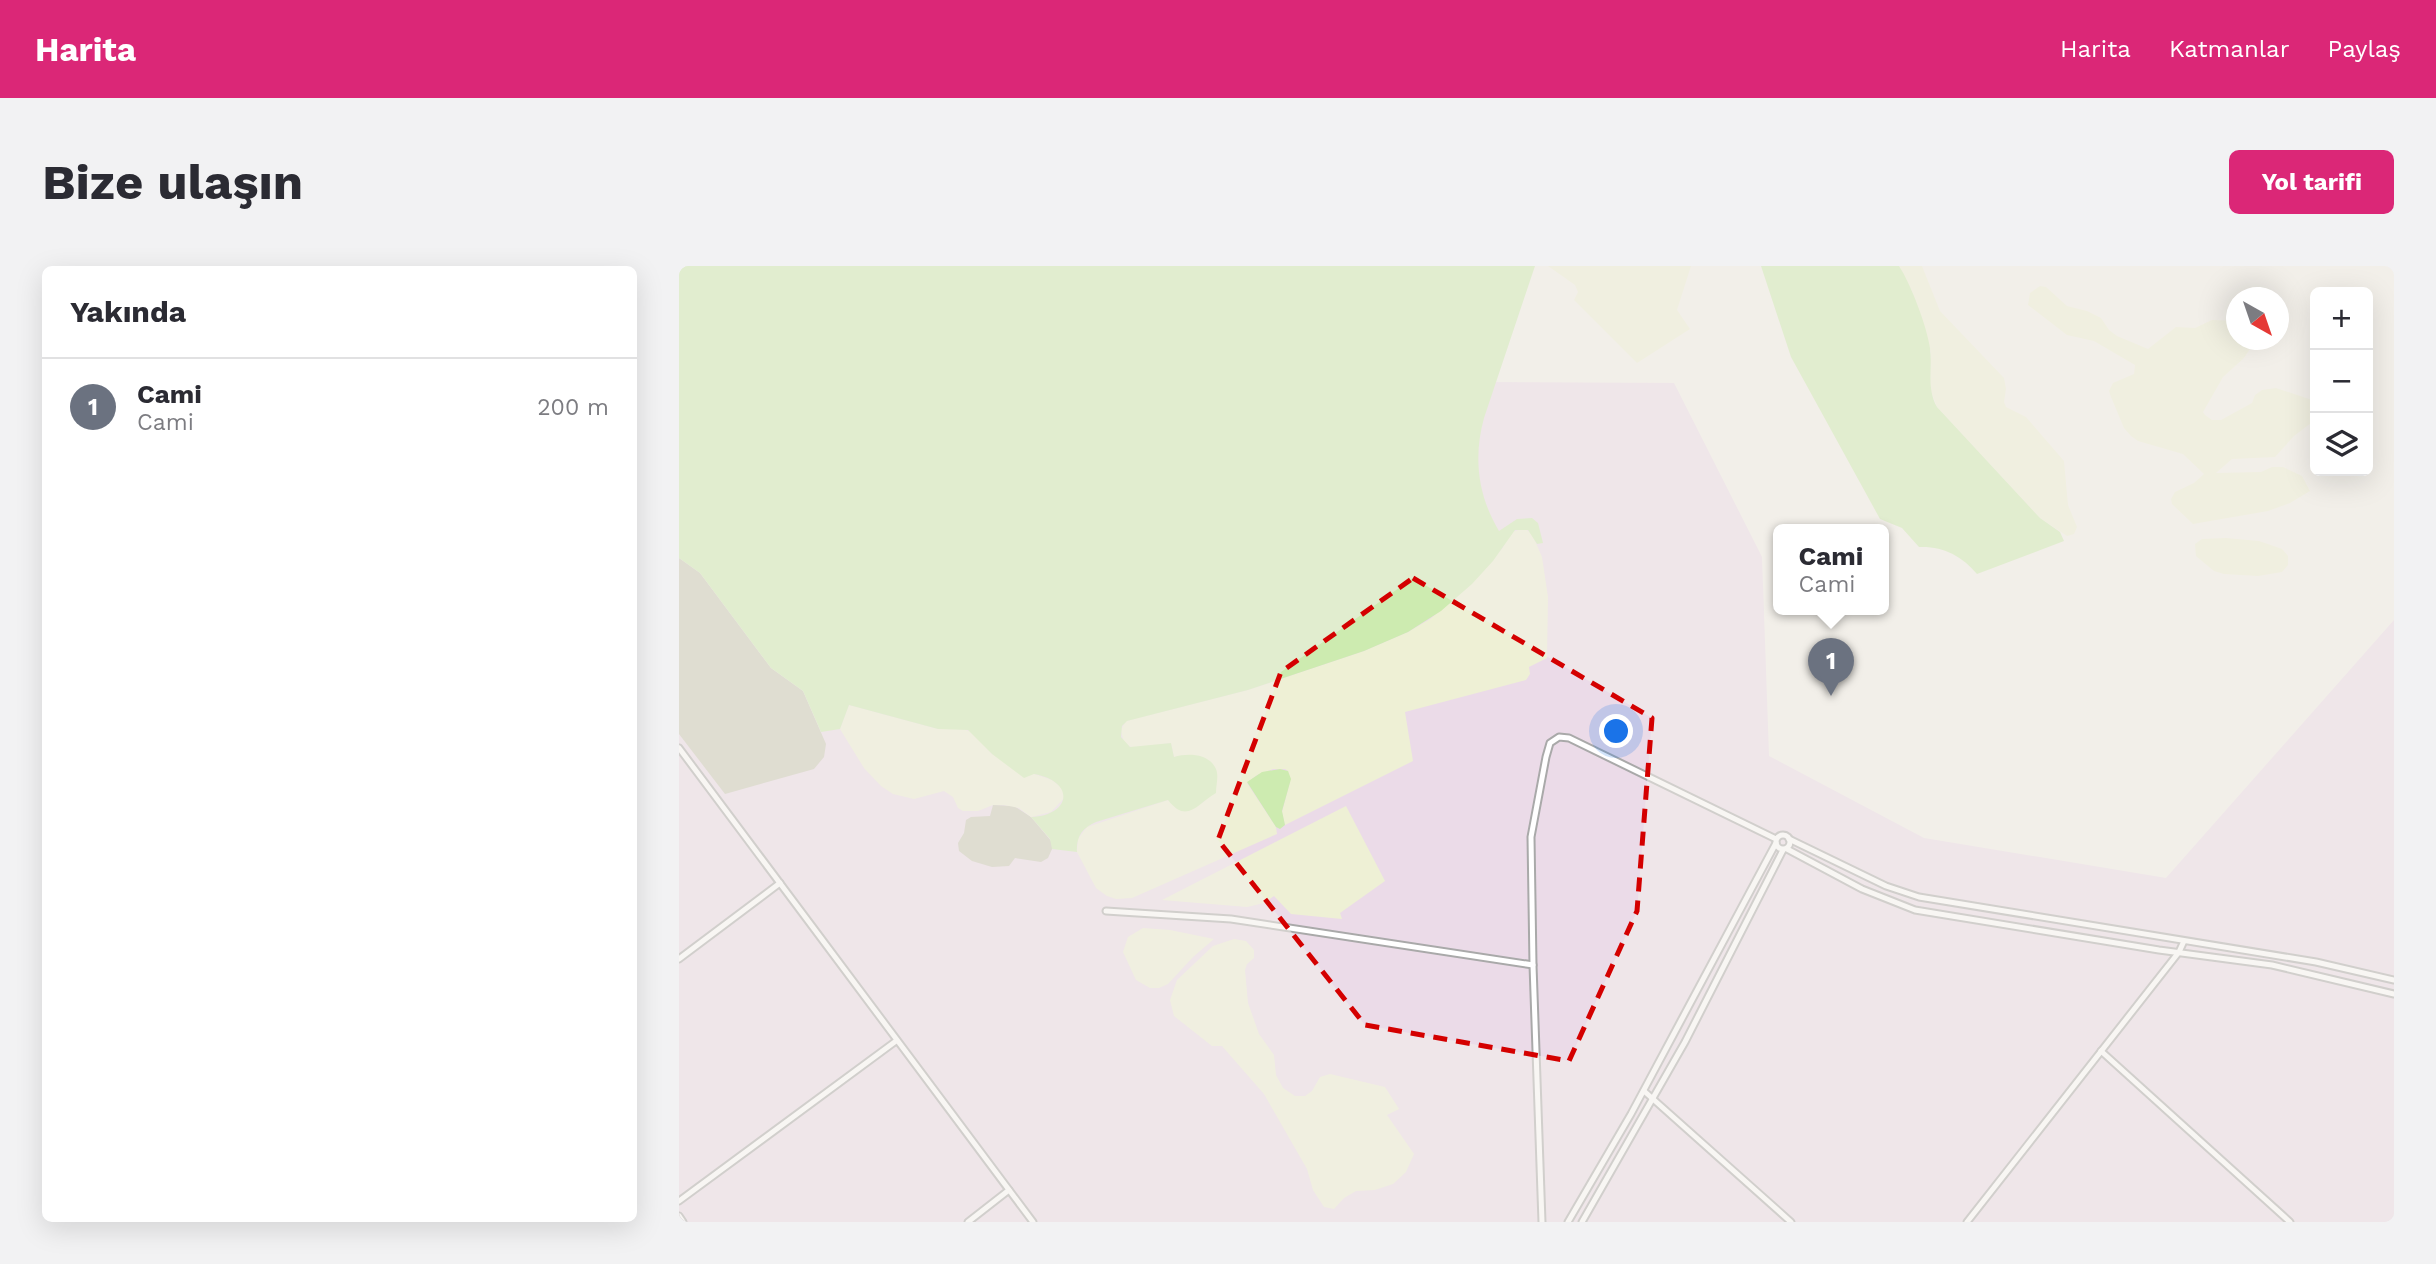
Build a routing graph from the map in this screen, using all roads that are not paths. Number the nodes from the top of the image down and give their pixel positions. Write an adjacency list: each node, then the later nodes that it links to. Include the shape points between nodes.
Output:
1 (679, 748): 5 (street)
2 (1789, 839): 3 (street, via 1783,835); 4 (street); 7 (street, via 1908,894)
3 (1776, 841): 4 (street, via 1778,848); 10 (street, via 1569,738 1556,738 1543,768 1531,836); 15 (street)
4 (1785, 849): 8 (street, via 1862,889 1915,910); 16 (street)
5 (780, 883): 9 (street); 13 (street)
6 (1106, 911): 10 (street, via 1231,919)
7 (2184, 941): 8 (street); 11 (street)
8 (2179, 952): 12 (street, via 2272,965); 14 (street)
9 (679, 959)
10 (1533, 965): 23 (street)
11 (2394, 980)
12 (2394, 994)
13 (896, 1041): 17 (street); 18 (street)
14 (2101, 1051): 27 (street); 28 (street)
15 (1644, 1091): 16 (street); 24 (street)
16 (1653, 1099): 25 (street); 26 (street)
17 (1009, 1190): 21 (street); 22 (street)
18 (679, 1201)
19 (679, 1216): 20 (street)
20 (683, 1222)
21 (968, 1222)
22 (1033, 1222)
23 (1542, 1222)
24 (1568, 1222)
25 (1582, 1222)
26 (1791, 1222)
27 (1967, 1222)
28 (2290, 1222)

